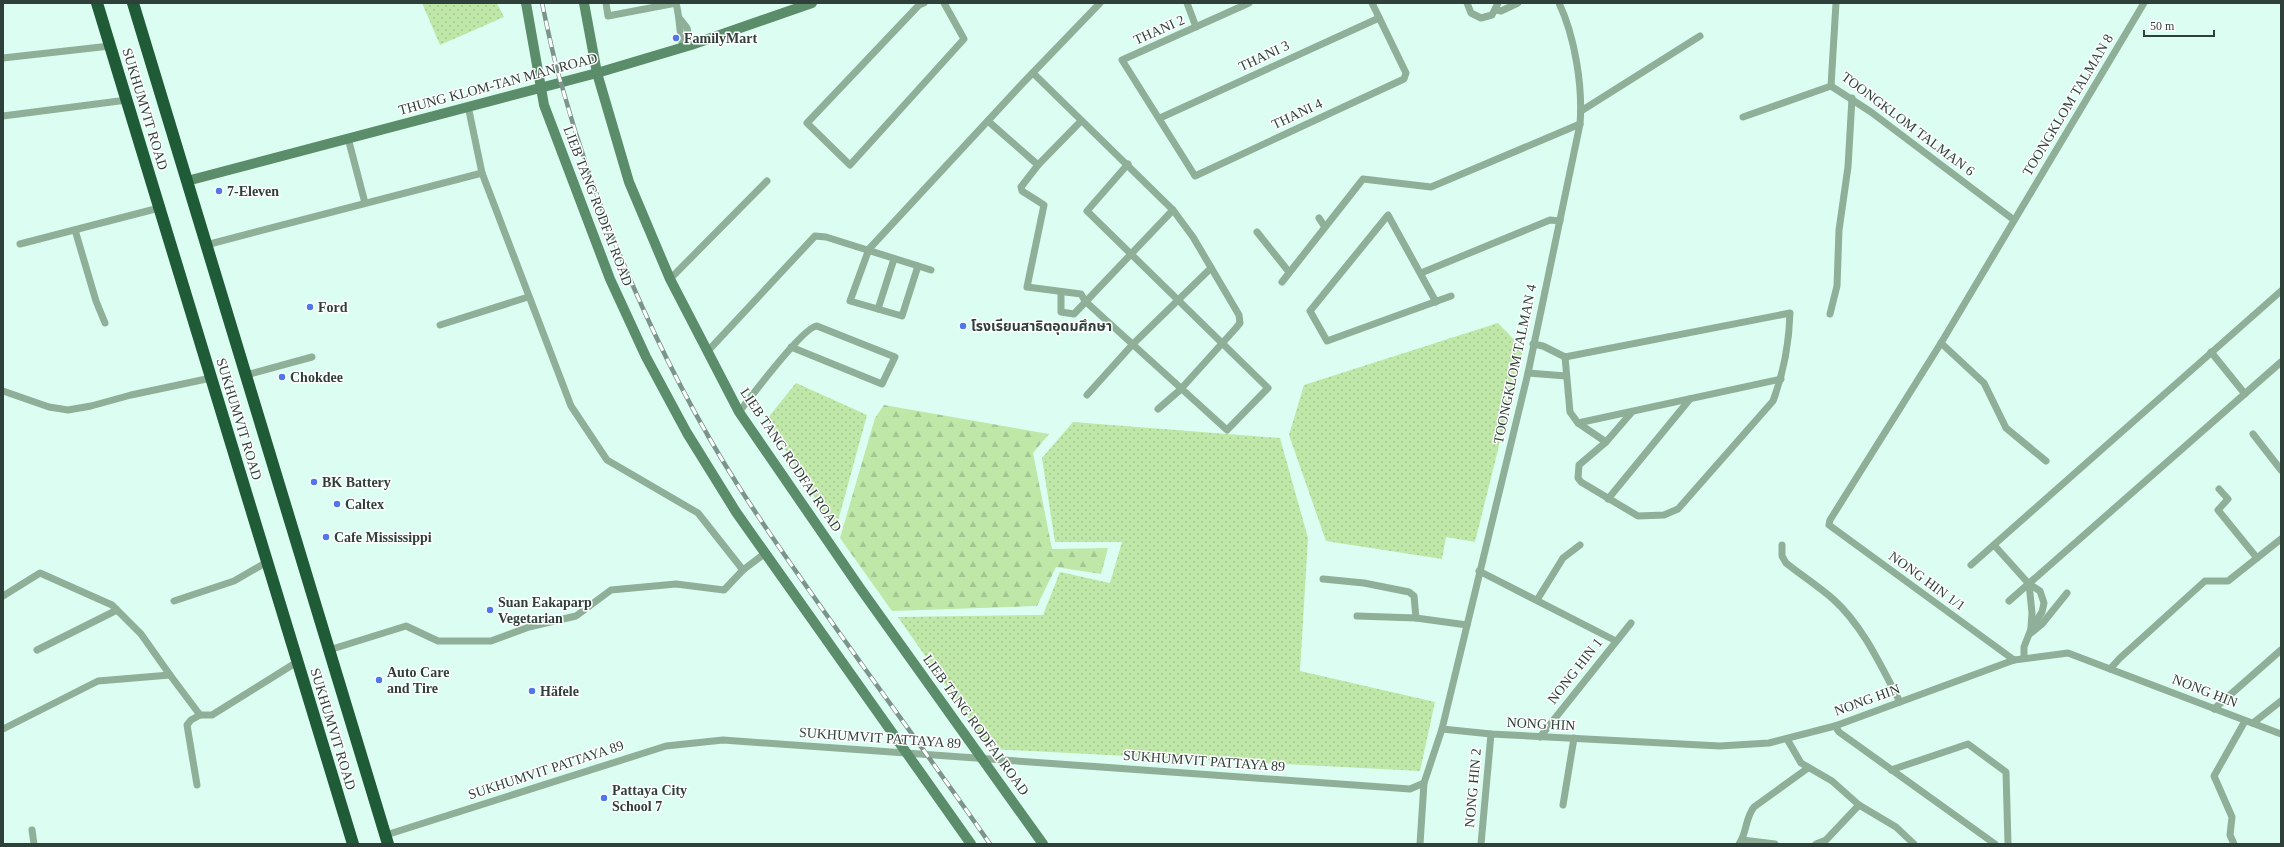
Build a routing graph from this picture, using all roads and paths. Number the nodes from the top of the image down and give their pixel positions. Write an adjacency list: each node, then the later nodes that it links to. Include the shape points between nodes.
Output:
1 (97, 3): 23 (highway, SUKHUMVIT ROAD)
2 (133, 3): 44 (highway, SUKHUMVIT ROAD)
3 (526, 3): 29 (street, LIEB TANG RODFAI ROAD)
4 (584, 3): 27 (street, LIEB TANG RODFAI ROAD)
5 (606, 3): 6 (street, via 608,16)
6 (676, 3): 24 (street, via 680,19 687,28)
7 (812, 3): 24 (street, THUNG KLOM-TAN MAN ROAD)
8 (924, 3): 9 (street, via 919,5 806,123 850,166 964,40)
9 (944, 3)
10 (1100, 3): 26 (street)
11 (1187, 3): 21 (street)
12 (1249, 3): 21 (street, THANI 2)
13 (1372, 3): 20 (street)
14 (1467, 3): 19 (street, via 1471,13 1481,18 1487,18)
15 (1518, 3): 19 (street, via 1501,11)
16 (1559, 3): 33 (street, TOONGKLOM TALMAN 4, via 1575,52)
17 (1836, 3): 28 (street, TOONGKLOM TALMAN 6)
18 (2144, 3): 50 (street, TOONGKLOM TALMAN 8)
19 (1497, 7)
20 (1379, 18): 36 (street, THANI 3); 36 (street, THANI 4, via 1406,73 1404,79 1195,176)
21 (1196, 27): 36 (street, THANI 2, via 1122,60)
22 (1700, 36): 33 (street)
23 (110, 46): 25 (street); 31 (highway, SUKHUMVIT ROAD)
24 (687, 46): 27 (street, THUNG KLOM-TAN MAN ROAD)
25 (3, 58)
26 (1033, 72): 37 (street); 38 (street)
27 (598, 73): 29 (street, THUNG KLOM-TAN MAN ROAD); 65 (street, LIEB TANG RODFAI ROAD, via 629,182)
28 (1831, 86): 30 (street, TOONGKLOM TALMAN 6); 35 (street)
29 (540, 87): 32 (street, THUNG KLOM-TAN MAN ROAD); 113 (street, LIEB TANG RODFAI ROAD, via 544,105 610,279 646,357 687,433)
30 (1852, 98): 50 (street, TOONGKLOM TALMAN 6); 75 (street, via 1836,286)
31 (126, 100): 34 (street); 47 (highway, SUKHUMVIT ROAD)
32 (468, 106): 40 (street, THUNG KLOM-TAN MAN ROAD); 43 (street)
33 (1581, 111): 39 (street, TOONGKLOM TALMAN 4)
34 (3, 116)
35 (1743, 117)
36 (1160, 118)
37 (988, 121): 42 (street); 57 (street)
38 (1081, 121): 41 (street); 42 (street)
39 (1580, 124): 51 (street, TOONGKLOM TALMAN 4); 52 (street, via 1431,188 1363,179)
40 (348, 138): 44 (street, THUNG KLOM-TAN MAN ROAD); 46 (street)
41 (1128, 164): 48 (street); 58 (street, via 1087,211)
42 (1038, 165): 68 (street, via 1021,187 1022,191 1044,205 1027,287)
43 (482, 173): 46 (street); 70 (street)
44 (187, 181): 56 (highway, SUKHUMVIT ROAD)
45 (767, 182): 65 (street)
46 (365, 203): 56 (street)
47 (159, 208): 53 (street); 91 (highway, SUKHUMVIT ROAD)
48 (1173, 210): 58 (street); 61 (street)
49 (1319, 218): 52 (street)
50 (2014, 220): 79 (street, TOONGKLOM TALMAN 8)
51 (1560, 221): 64 (street, via 1550,220); 80 (street, TOONGKLOM TALMAN 4)
52 (1326, 227): 63 (street)
53 (74, 230): 55 (street); 76 (street)
54 (1257, 232): 63 (street)
55 (20, 244)
56 (206, 245): 89 (highway, SUKHUMVIT ROAD)
57 (869, 249): 59 (street); 74 (street, via 850,301); 83 (street, via 826,236 815,236)
58 (1130, 254): 71 (street); 72 (street)
59 (894, 259): 60 (street); 74 (street)
60 (918, 266): 62 (street); 74 (street, via 902,316)
61 (1211, 268): 71 (street); 78 (street, via 1240,319)
62 (931, 270)
63 (1289, 272): 66 (street)
64 (1421, 273): 73 (street); 73 (street, via 1388,215 1310,311 1326,341)
65 (670, 279): 83 (street, LIEB TANG RODFAI ROAD)
66 (1282, 282)
67 (2281, 291): 84 (street)
68 (1061, 292): 72 (street, via 1081,294); 72 (street, via 1062,312 1074,314)
69 (1451, 296): 73 (street)
70 (528, 297): 77 (street); 117 (street, via 571,406 607,460 698,513)
71 (1176, 300): 78 (street); 81 (street)
72 (1085, 301): 81 (street)
73 (1436, 302)
74 (878, 309)
75 (1830, 314)
76 (105, 323)
77 (440, 325)
78 (1223, 343): 93 (street); 93 (street, via 1268,388 1227,430)
79 (1941, 343): 104 (street, via 1984,383 2006,428); 108 (street, TOONGKLOM TALMAN 8)
80 (1533, 344): 86 (street); 88 (street, TOONGKLOM TALMAN 4)
81 (1132, 345): 93 (street); 96 (street)
82 (791, 347): 82 (street, via 810,327 817,326 895,358 882,384); 99 (street)
83 (707, 352): 99 (street, LIEB TANG RODFAI ROAD)
84 (2211, 352): 95 (street); 112 (street)
85 (312, 357): 89 (street)
86 (1565, 357): 90 (street); 92 (street, via 1790,313 1789,344)
87 (2281, 362): 95 (street)
88 (1528, 373): 90 (street); 118 (street, TOONGKLOM TALMAN 4)
89 (246, 375): 134 (highway, SUKHUMVIT ROAD)
90 (1566, 376): 101 (street, via 1570,412)
91 (211, 378): 94 (street, via 68,410 49,407); 115 (highway, SUKHUMVIT ROAD)
92 (1781, 379): 97 (street); 107 (street, via 1773,401 1678,509 1664,515 1638,516)
93 (1180, 390): 98 (street)
94 (3, 391)
95 (2245, 394): 120 (street)
96 (1087, 395)
97 (1690, 399): 100 (street); 107 (street)
98 (1158, 409)
99 (739, 412): 156 (street, LIEB TANG RODFAI ROAD, via 860,588)
100 (1632, 412): 101 (street); 103 (street)
101 (1578, 422): 103 (street)
102 (2253, 434): 105 (street)
103 (1606, 442): 107 (street, via 1579,465 1578,478)
104 (2046, 461)
105 (2281, 470)
106 (2219, 489): 114 (street, via 2228,499 2218,510)
107 (1608, 499)
108 (1830, 520): 137 (street, NONG HIN 1/1, via 1829,525)
109 (2281, 539): 114 (street)
110 (1580, 545): 123 (street, via 1563,558)
111 (1782, 545): 142 (street, via 1782,556 1786,563 1832,598 1853,622 1872,648)
112 (1994, 545): 116 (street); 120 (street)
113 (764, 554): 117 (street); 155 (street, LIEB TANG RODFAI ROAD)
114 (2257, 558): 139 (street, via 2228,581 2205,581)
115 (267, 562): 124 (street, via 234,581); 138 (highway, SUKHUMVIT ROAD)
116 (1971, 564)
117 (743, 570): 134 (street, via 724,590 676,584 611,590 576,616 529,627 491,641 438,641 406,626)
118 (1479, 571): 123 (street); 130 (street, TOONGKLOM TALMAN 4)
119 (1323, 579): 128 (street, via 1364,583 1409,592 1414,596)
120 (2029, 584): 125 (street); 131 (street, via 2032,613); 131 (street, via 2040,591 2044,603 2042,612)
121 (2067, 593): 131 (street, via 2042,624)
122 (3, 596): 126 (street, via 40,573 112,605)
123 (1537, 600): 132 (street)
124 (174, 601)
125 (2009, 601)
126 (117, 610): 133 (street); 140 (street, via 141,634)
127 (1357, 616): 128 (street)
128 (1416, 618): 130 (street)
129 (1631, 622): 132 (street, NONG HIN 1)
130 (1466, 625): 149 (street, TOONGKLOM TALMAN 4)
131 (2029, 632): 136 (street, via 2024,647)
132 (1616, 641): 152 (street, NONG HIN 1)
133 (37, 650)
134 (329, 650): 164 (highway, SUKHUMVIT ROAD)
135 (2281, 650): 143 (street)
136 (2024, 658): 137 (street, NONG HIN); 139 (street, NONG HIN, via 2068,653)
137 (2014, 660): 142 (street, NONG HIN)
138 (297, 662): 144 (street, via 219,712); 167 (highway, SUKHUMVIT ROAD)
139 (2110, 669): 143 (street, NONG HIN)
140 (170, 675): 144 (street); 148 (street, via 98,681)
141 (2281, 701): 146 (street)
142 (1900, 702): 147 (street, NONG HIN)
143 (2214, 709): 145 (street, NONG HIN)
144 (200, 715): 160 (street, via 187,725)
145 (2245, 721): 146 (street, NONG HIN); 177 (street, via 2214,776 2232,817 2230,835)
146 (2253, 723): 151 (street, NONG HIN)
147 (1835, 726): 154 (street, NONG HIN); 158 (street, via 1839,732)
148 (3, 729)
149 (1442, 729): 150 (street, NONG HIN); 159 (street)
150 (1491, 734): 152 (street, NONG HIN); 171 (street, NONG HIN 2)
151 (2281, 734)
152 (1540, 736): 153 (street, NONG HIN)
153 (1574, 738): 154 (street, NONG HIN, via 1720,746 1769,743); 161 (street)
154 (1787, 739): 157 (street, via 1801,763)
155 (907, 754): 156 (street, SUKHUMVIT PATTAYA 89); 164 (street, SUKHUMVIT PATTAYA 89, via 723,740 666,746); 168 (street, LIEB TANG RODFAI ROAD)
156 (982, 757): 159 (street, SUKHUMVIT PATTAYA 89, via 1410,788); 169 (street, LIEB TANG RODFAI ROAD)
157 (1808, 768): 162 (street, via 1832,781); 165 (street, via 1754,807)
158 (1891, 770): 175 (street); 176 (street, via 1968,744 2006,772)
159 (1424, 783): 170 (street)
160 (197, 785)
161 (1563, 805)
162 (1859, 805): 173 (street, via 1826,840); 174 (street, via 1896,826)
163 (32, 830): 166 (street)
164 (387, 839)
165 (1740, 842): 172 (street)
166 (34, 844)
167 (353, 844)
168 (971, 844)
169 (1043, 844)
170 (1420, 844)
171 (1481, 844)
172 (1775, 844)
173 (1816, 844)
174 (1914, 844)
175 (1995, 844)
176 (2008, 844)
177 (2234, 844)

